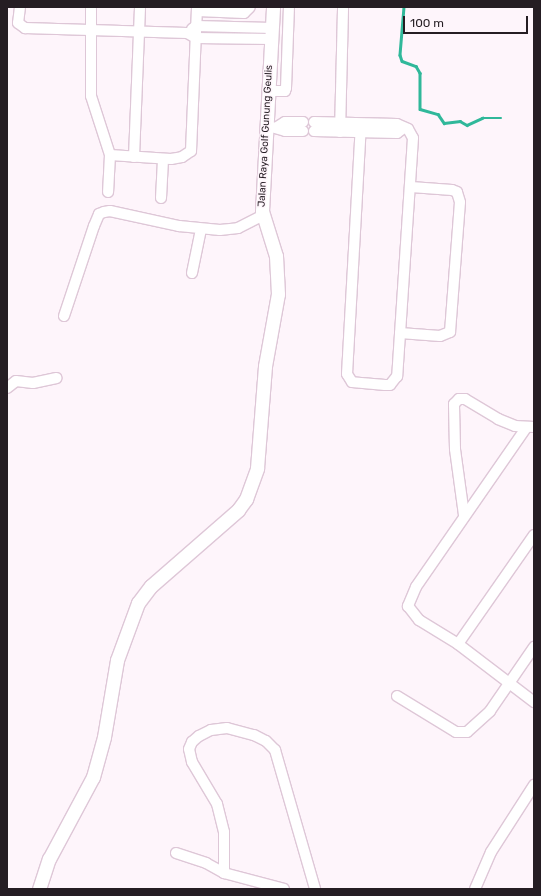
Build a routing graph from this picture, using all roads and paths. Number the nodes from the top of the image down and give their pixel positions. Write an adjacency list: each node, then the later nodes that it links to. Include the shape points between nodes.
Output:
1 (20, 7): 10 (street, via 20,27)
2 (91, 7): 10 (street)
3 (140, 7): 11 (street)
4 (250, 7): 8 (street, via 244,13)
5 (273, 7): 12 (main road, Jalan Raya Golf Gunung Geulis)
6 (289, 7): 14 (street, via 286,88 285,91)
7 (344, 7): 18 (street)
8 (197, 9): 9 (street)
9 (196, 26): 12 (street); 13 (street)
10 (91, 30): 11 (street); 20 (street, via 91,96)
11 (139, 33): 13 (street); 21 (street)
12 (272, 34): 13 (street); 14 (main road, Jalan Raya Golf Gunung Geulis)
13 (192, 35): 22 (street, via 193,147 182,157)
14 (270, 91): 15 (main road, Jalan Raya Golf Gunung Geulis)
15 (272, 126): 16 (street, via 285,122); 26 (main road, Jalan Raya Golf Gunung Geulis)
16 (303, 126)
17 (314, 127): 18 (street)
18 (340, 128): 19 (street)
19 (361, 128): 23 (street, via 397,124 408,129 413,138); 30 (street, via 347,356 349,379 363,385 390,384 394,381)
20 (110, 155): 21 (street); 24 (street)
21 (134, 157): 22 (street)
22 (163, 159): 25 (street)
23 (411, 187): 30 (street); 30 (street, via 452,190 457,192 460,202 450,332 440,336)
24 (108, 192)
25 (161, 198)
26 (262, 216): 27 (street, via 238,228); 44 (main road, Jalan Raya Golf Gunung Geulis, via 276,256 278,294 265,366 256,468 252,486 246,500 224,524 151,586 138,603 117,660 104,737 94,777 49,859)
27 (201, 229): 28 (street); 29 (street, via 110,210 99,214)
28 (192, 273)
29 (64, 316)
30 (400, 333)
31 (56, 378): 32 (street, via 33,383 16,381)
32 (7, 388)
33 (530, 428): 34 (street); 34 (street, via 498,419 465,398 454,404 455,442)
34 (464, 515): 36 (street, via 416,587 408,606 419,620)
35 (534, 535): 36 (street)
36 (458, 644): 38 (street)
37 (534, 647): 38 (street)
38 (508, 683): 39 (street, via 490,711 467,732 456,732); 40 (street)
39 (397, 696)
40 (534, 702)
41 (534, 785): 47 (street, via 491,852)
42 (176, 853): 43 (street, via 206,863)
43 (224, 873): 45 (street); 46 (street, via 224,832 217,804 192,762 189,749 199,736 212,730 227,728 254,735 266,741 275,750)
44 (39, 889)
45 (284, 889)
46 (315, 889)
47 (475, 889)

